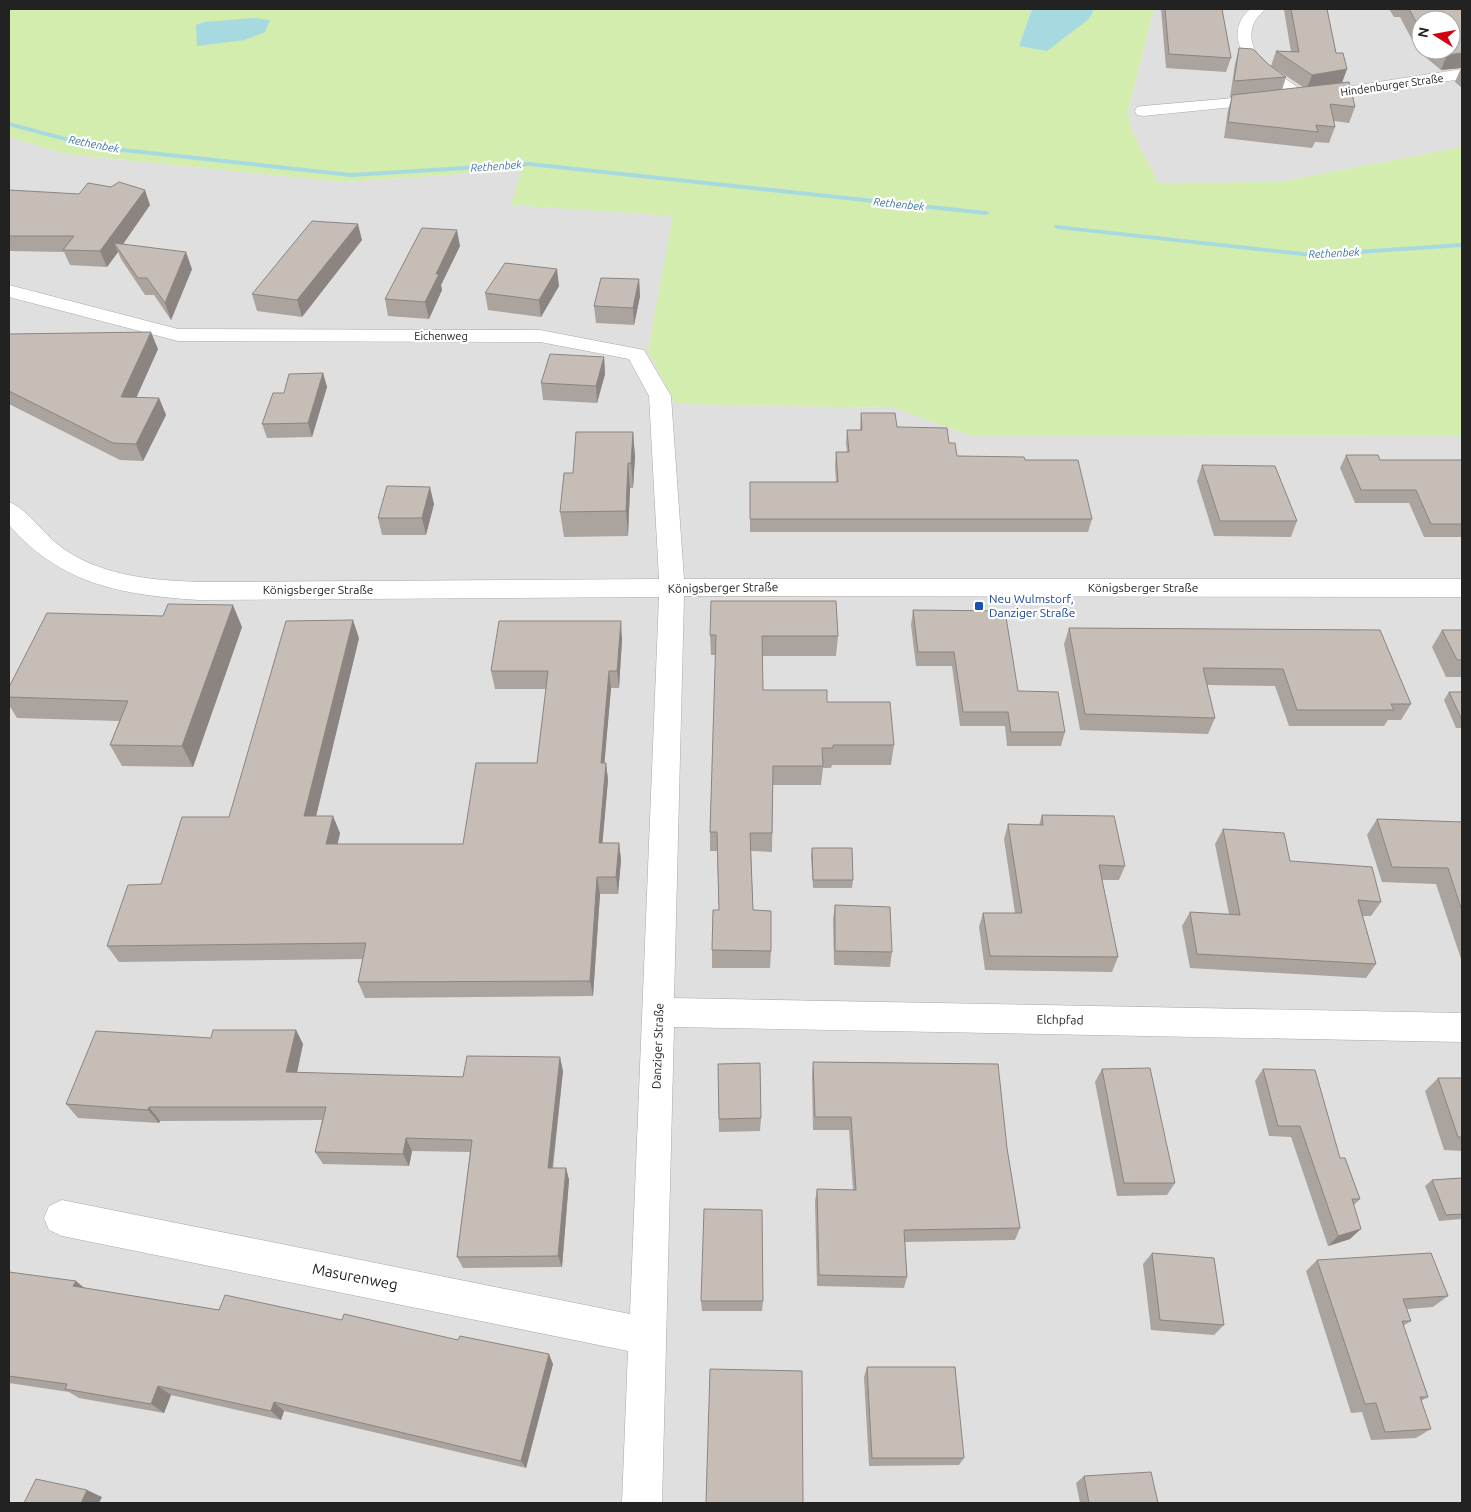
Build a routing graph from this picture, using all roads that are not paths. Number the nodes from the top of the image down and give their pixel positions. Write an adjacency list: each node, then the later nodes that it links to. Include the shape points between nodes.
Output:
1 (1258, 9): 3 (street, via 1246,23 1244,40 1251,54 1262,69)
2 (1462, 74): 3 (street, Hindenburger Straße)
3 (1303, 98): 4 (street, Hindenburger Straße)
4 (1142, 111)
5 (9, 291): 8 (street, Eichenweg, via 178,335 540,336 637,354 660,396)
6 (9, 510): 8 (street, Königsberger Straße, via 41,546 59,558 98,577 136,586 199,591)
7 (1462, 588): 8 (street, Königsberger Straße)
8 (672, 589): 9 (street, Danziger Straße)
9 (659, 1012): 10 (street, Elchpfad); 12 (street, Danziger Straße)
10 (1462, 1028)
11 (62, 1218): 12 (street, Masurenweg)
12 (648, 1336): 13 (street, Danziger Straße)
13 (642, 1503)

